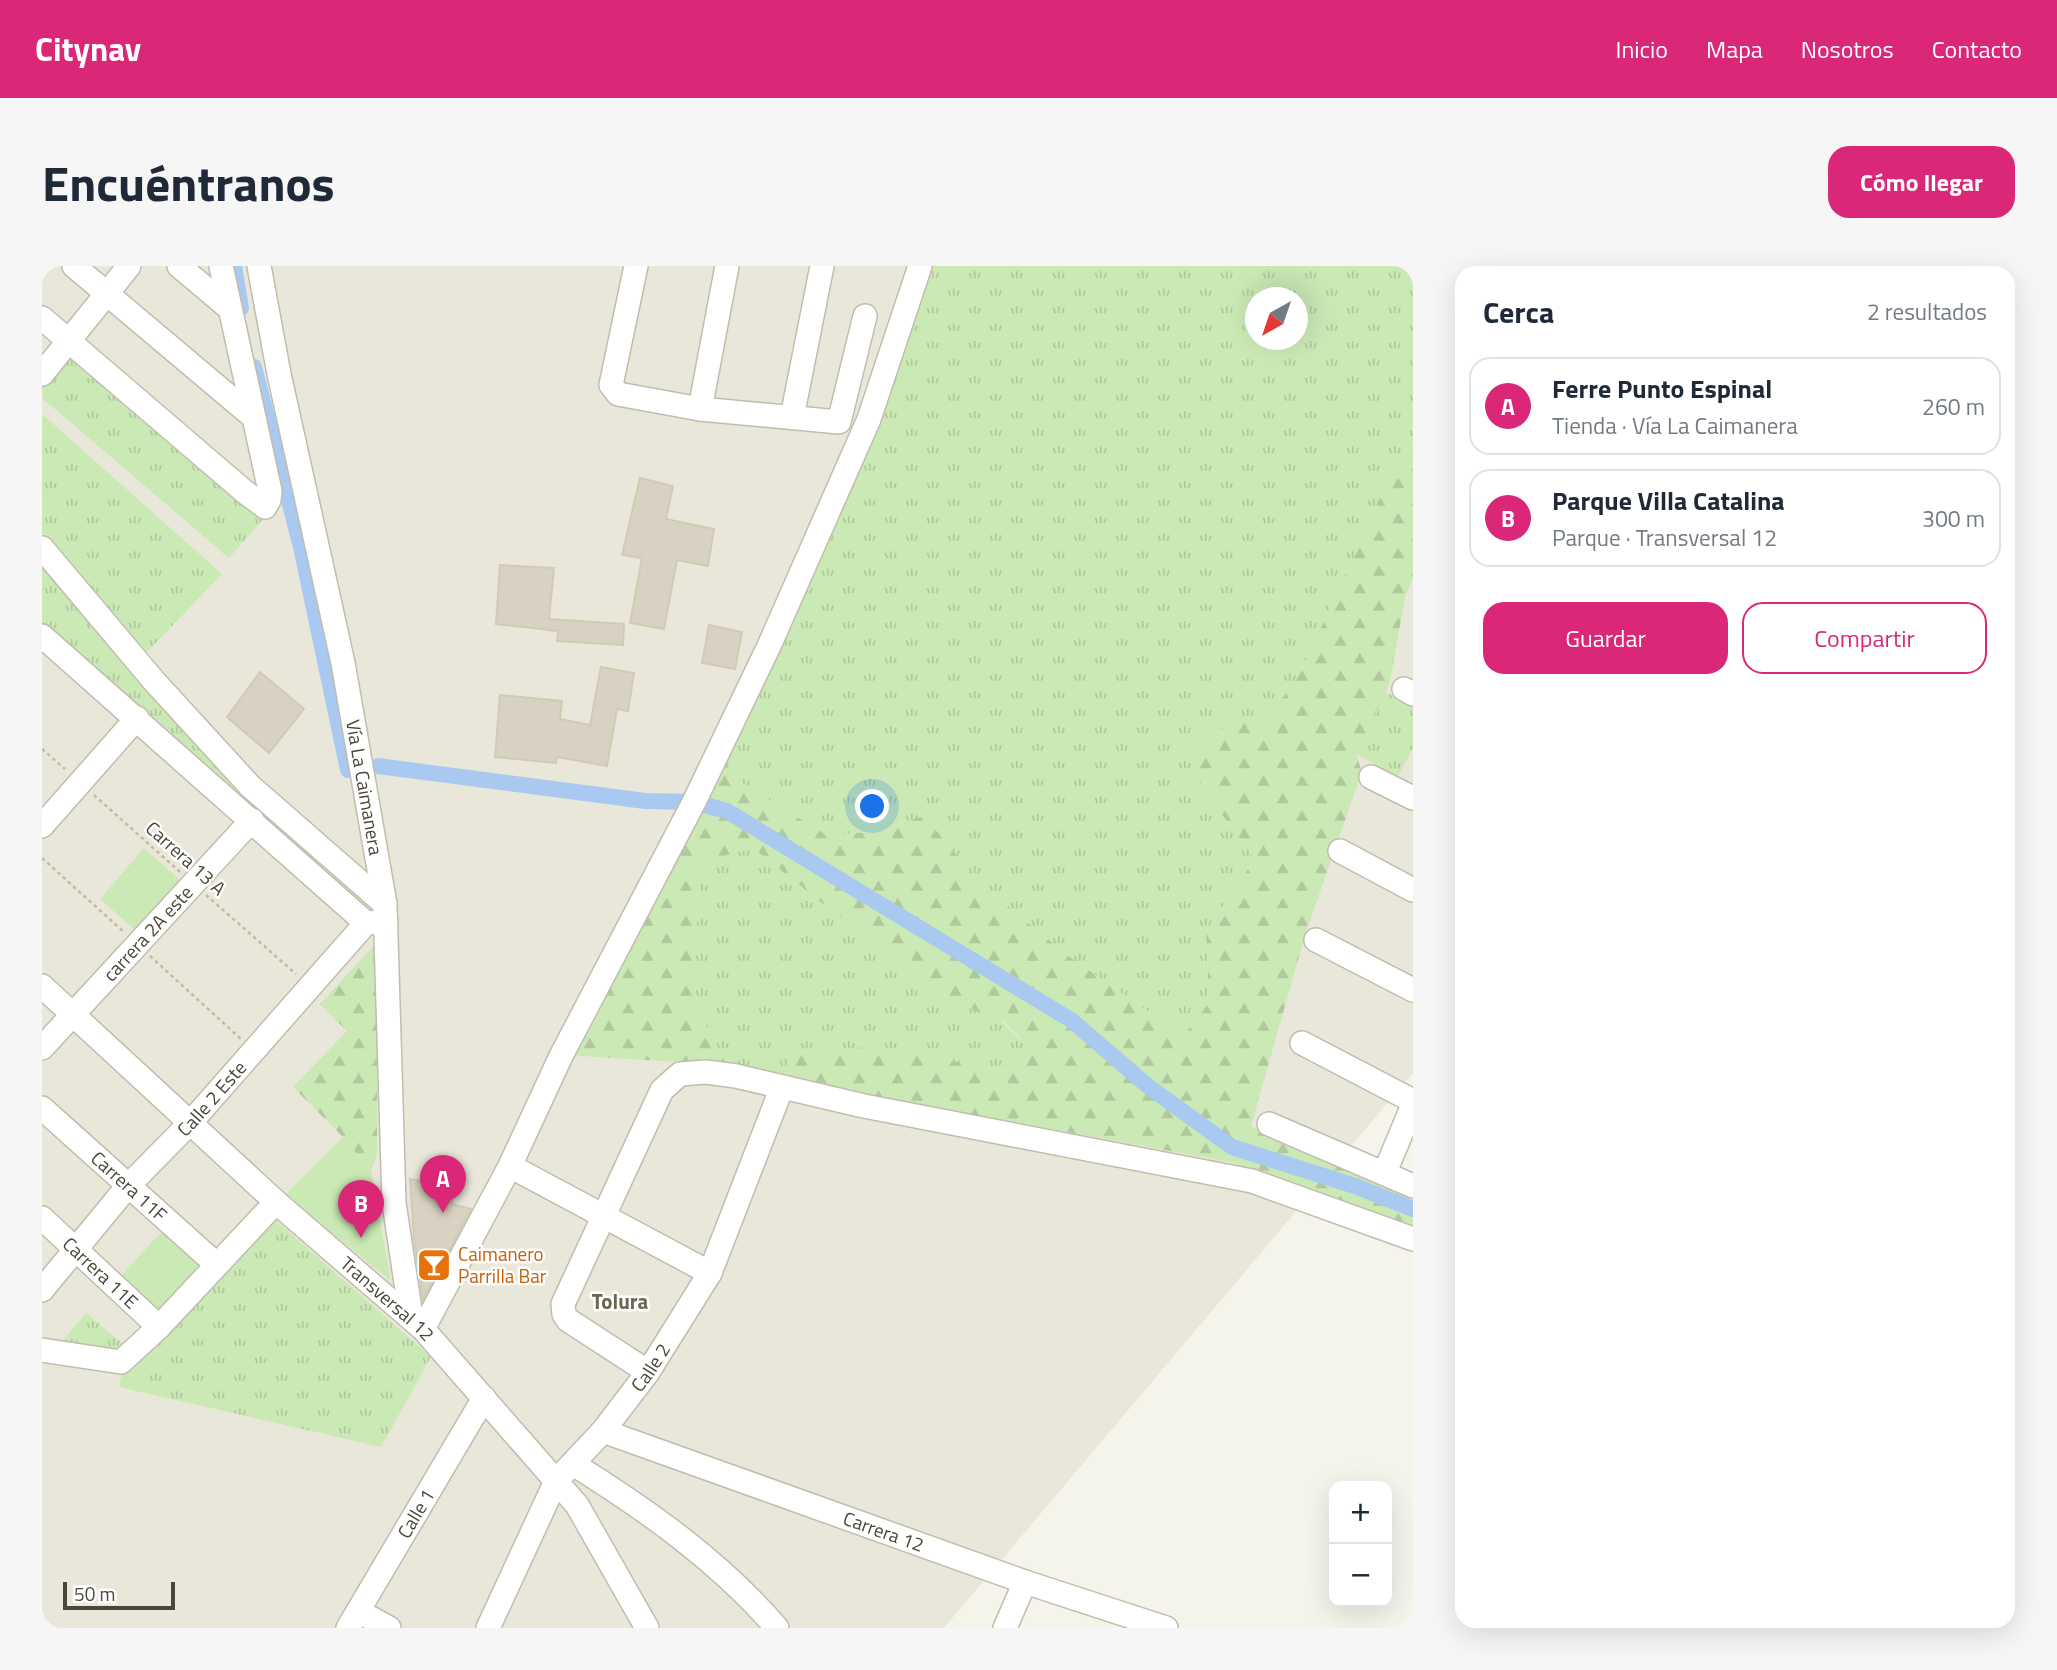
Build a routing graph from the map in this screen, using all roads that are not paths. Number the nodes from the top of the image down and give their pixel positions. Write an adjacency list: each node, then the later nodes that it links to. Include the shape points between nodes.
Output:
1 (74, 266): 10 (street)
2 (129, 266): 10 (street)
3 (180, 266): 11 (street)
4 (220, 266): 11 (street)
5 (260, 266): 28 (street, Vía La Caimanera, via 342,663)
6 (636, 266): 16 (street, via 611,385 618,394)
7 (727, 266): 16 (street)
8 (822, 266): 18 (street)
9 (920, 266): 40 (street, via 869,419 769,646)
10 (107, 293): 14 (street); 17 (street)
11 (229, 308): 17 (street)
12 (865, 316): 18 (street, via 839,422)
13 (42, 318): 14 (street)
14 (69, 340): 15 (street); 17 (street, via 265,507 270,491)
15 (42, 374)
16 (700, 409): 18 (street)
17 (251, 415)
18 (792, 417)
19 (42, 548): 28 (street, via 250,786)
20 (42, 636): 21 (street)
21 (137, 718): 24 (street); 25 (street)
22 (1371, 777): 23 (street)
23 (1413, 798)
24 (252, 820): 28 (street); 32 (street, carrera 2A este)
25 (42, 826)
26 (1339, 851): 27 (street)
27 (1413, 890)
28 (379, 916): 38 (street, Calle 2 Este); 52 (street, Vía La Caimanera, via 394,1203)
29 (1316, 940): 31 (street)
30 (42, 986): 32 (street, Transversal 12)
31 (1413, 990)
32 (73, 1013): 34 (street, carrera 2A este); 38 (street, Transversal 12)
33 (1302, 1043): 36 (street)
34 (42, 1048)
35 (782, 1087): 45 (street, via 736,1076 680,1073 662,1090); 47 (street, via 1252,1181); 50 (street, Calle 2)
36 (1413, 1103): 41 (street)
37 (42, 1108): 42 (street, Carrera 11F)
38 (191, 1122): 42 (street, Calle 2 Este); 44 (street, Transversal 12)
39 (1269, 1124): 41 (street)
40 (510, 1166): 45 (street); 52 (street)
41 (1385, 1172): 43 (street)
42 (128, 1186): 48 (street, Calle 2 Este); 49 (street, Carrera 11F)
43 (1413, 1186)
44 (276, 1202): 49 (street); 52 (street, Transversal 12)
45 (603, 1215): 50 (street); 55 (street, via 563,1304 564,1314)
46 (42, 1218): 48 (street, Carrera 11E)
47 (1413, 1238)
48 (76, 1248): 51 (street, Calle 2 Este); 53 (street, Carrera 11E)
49 (217, 1265): 53 (street)
50 (710, 1273): 55 (street, Calle 2)
51 (42, 1290)
52 (417, 1323): 56 (street, Transversal 12)
53 (159, 1327): 54 (street, via 119,1363)
54 (47, 1346)
55 (648, 1372): 57 (street, Calle 2)
56 (484, 1398): 59 (street, Transversal 12); 61 (street, Calle 1)
57 (603, 1430): 58 (street, Calle 2); 60 (street, Carrera 12)
58 (573, 1464): 59 (street, Calle 2); 65 (street, via 677,1534)
59 (556, 1480): 63 (street, Calle 2); 64 (street, Transversal 12, via 577,1505)
60 (1025, 1582): 66 (street); 67 (street, Carrera 12)
61 (353, 1619): 62 (street)
62 (389, 1628)
63 (488, 1628)
64 (647, 1628)
65 (777, 1628)
66 (1005, 1628)
67 (1166, 1628)

